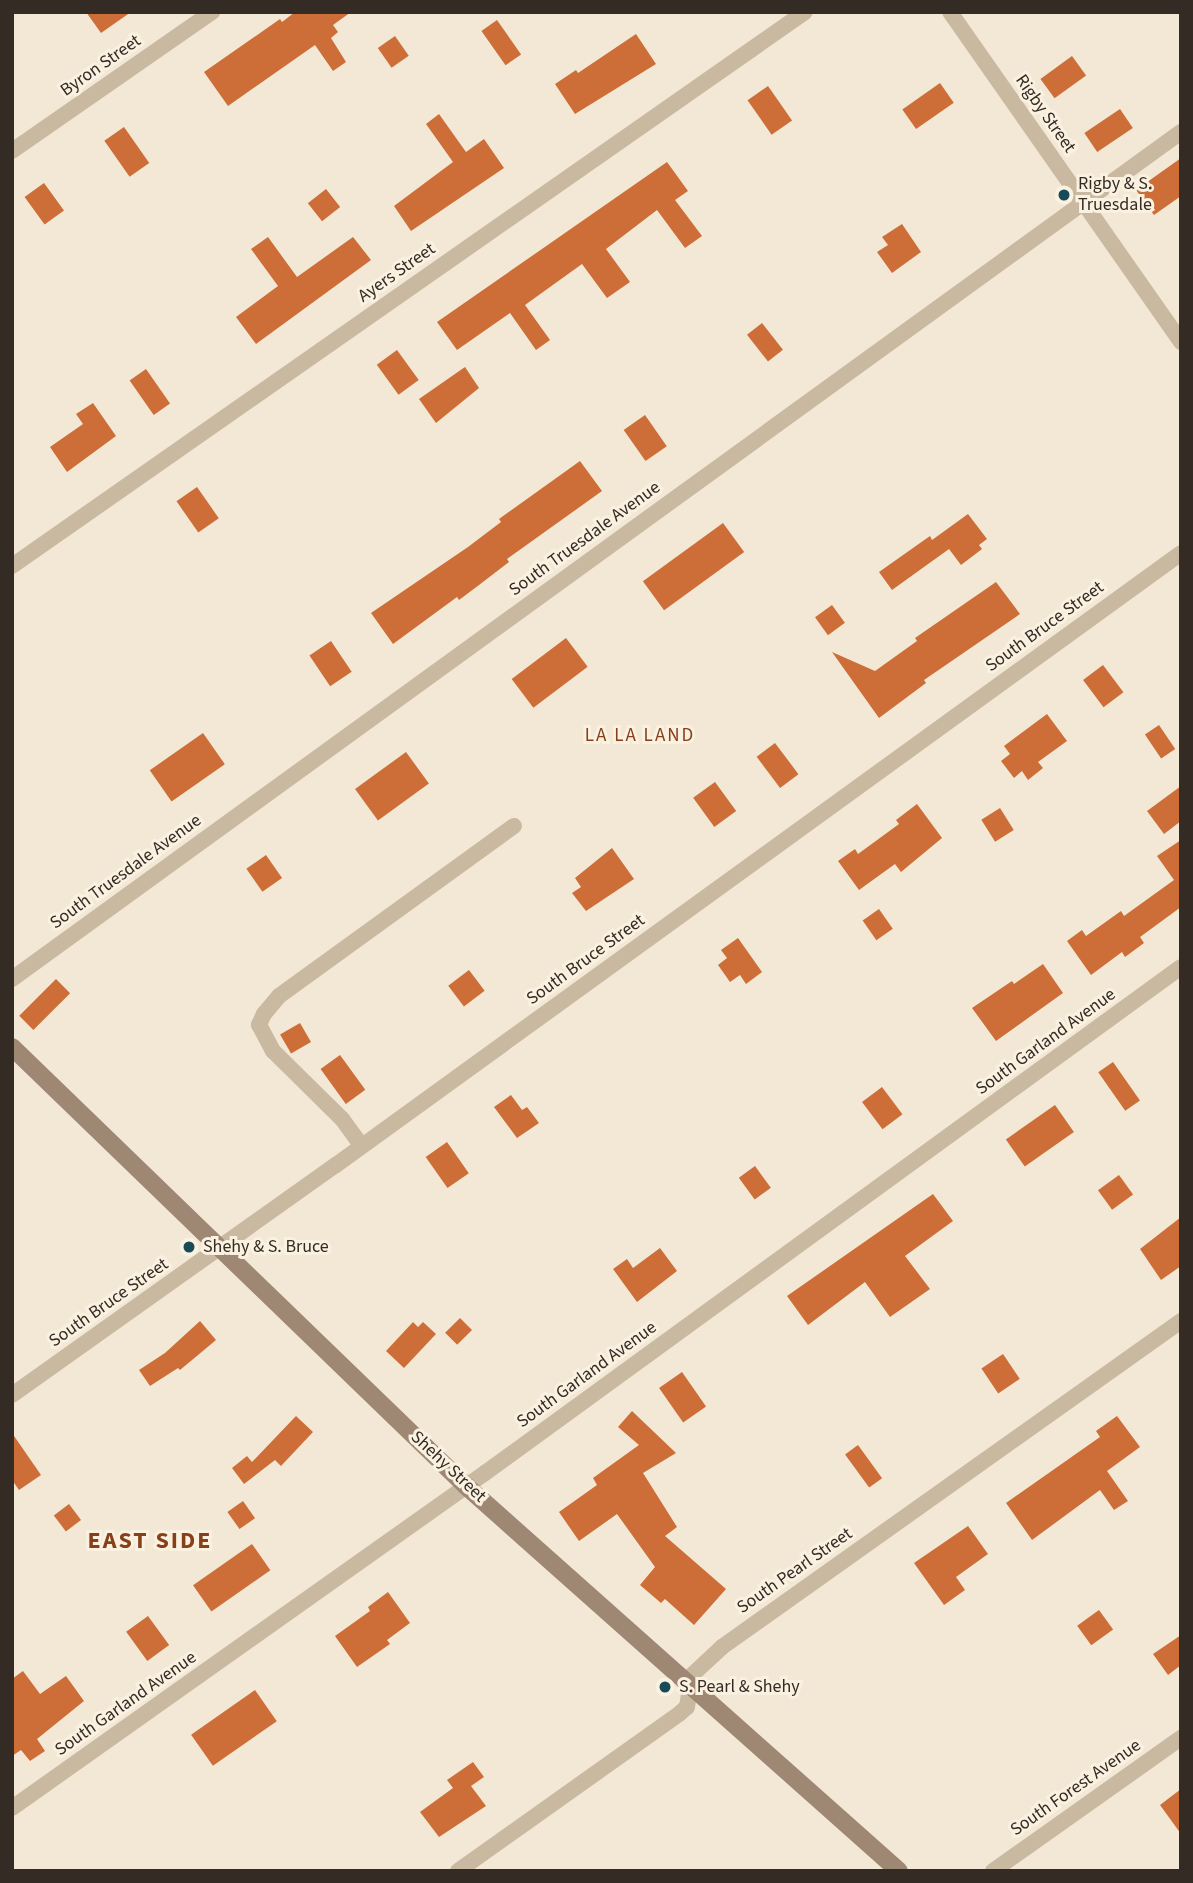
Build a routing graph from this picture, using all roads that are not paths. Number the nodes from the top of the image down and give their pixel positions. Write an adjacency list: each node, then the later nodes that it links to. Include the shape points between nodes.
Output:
1 (212, 12): 5 (street, Byron Street)
2 (805, 12): 9 (street, Ayers Street)
3 (950, 12): 6 (street, Rigby Street)
4 (1181, 132): 6 (street, South Truesdale Avenue)
5 (12, 151)
6 (1083, 202): 7 (street, Rigby Street); 12 (street, South Truesdale Avenue)
7 (1181, 342)
8 (1181, 553): 14 (street, South Bruce Street)
9 (12, 566)
10 (514, 826): 14 (street, via 279,996 264,1014 259,1025 272,1051 342,1119)
11 (1181, 967): 18 (street, South Garland Avenue)
12 (12, 979)
13 (12, 1047): 15 (street, Shehy Street)
14 (361, 1145): 15 (street, South Bruce Street)
15 (220, 1248): 17 (street, South Bruce Street); 18 (street, Shehy Street)
16 (1181, 1321): 19 (street, South Pearl Street, via 722,1647 697,1667)
17 (12, 1395)
18 (466, 1486): 19 (street, Shehy Street); 21 (street, South Garland Avenue)
19 (690, 1686): 22 (street, South Pearl Street, via 687,1707 680,1713); 23 (street, Shehy Street)
20 (1181, 1738): 24 (street, South Forest Avenue)
21 (12, 1808)
22 (458, 1871)
23 (899, 1871)
24 (993, 1871)

